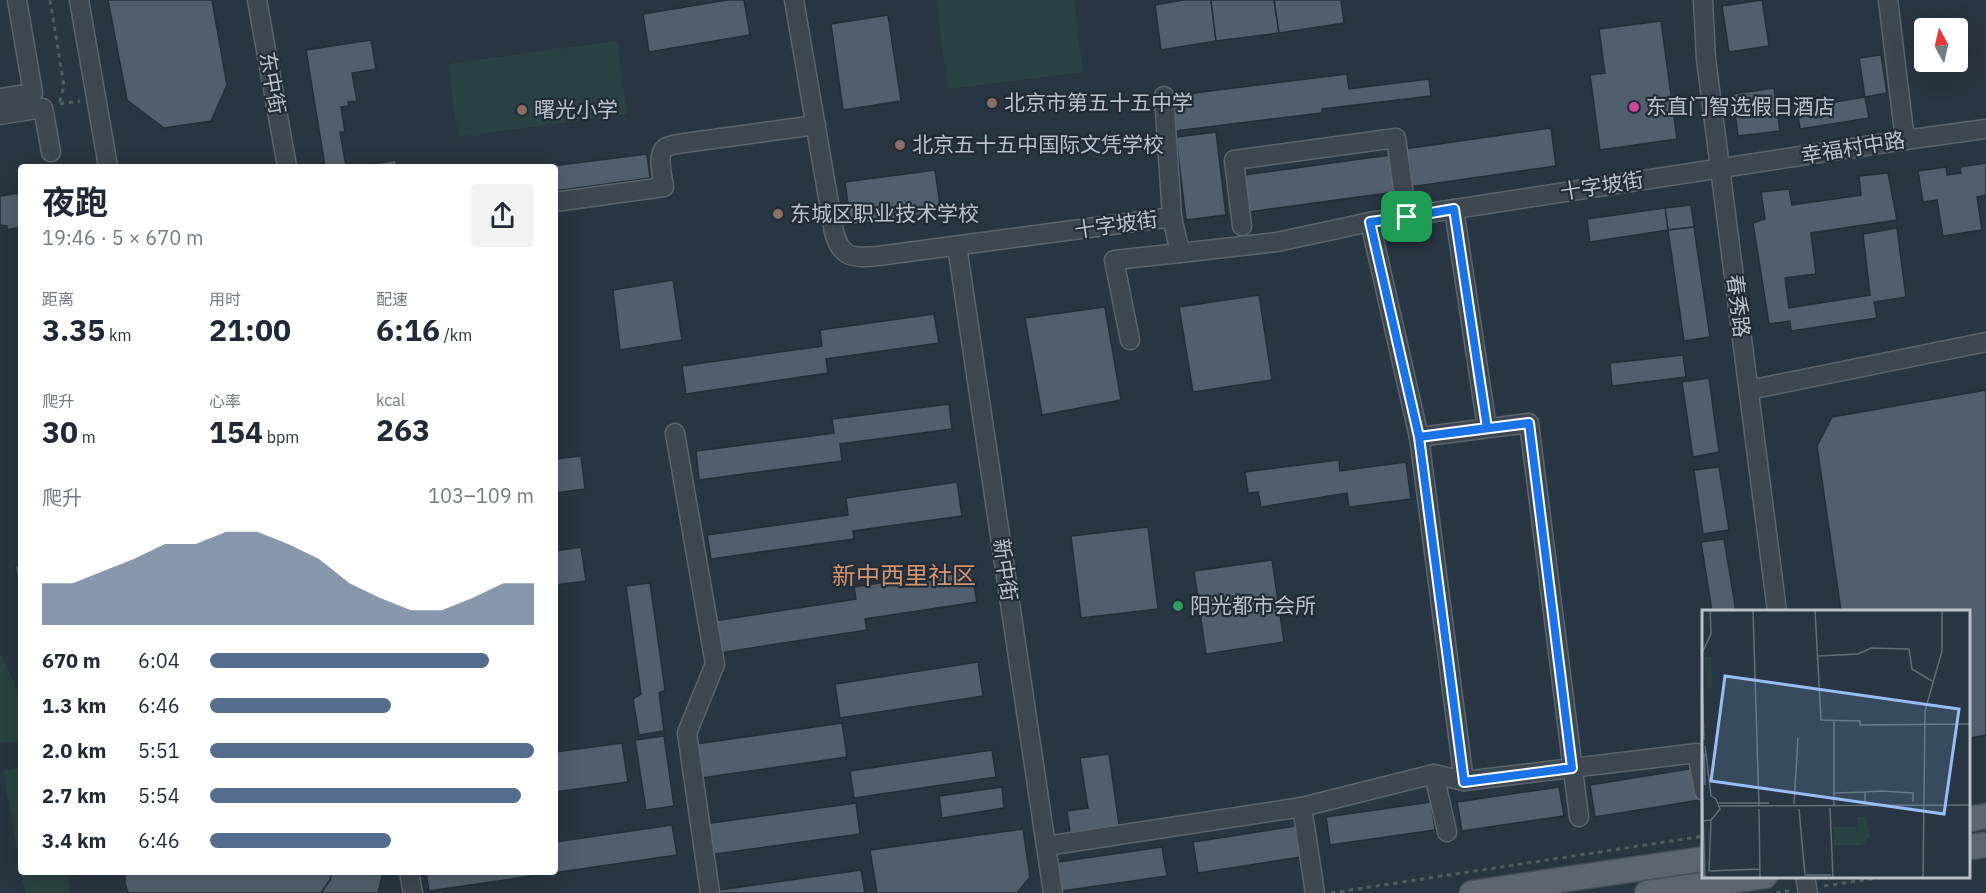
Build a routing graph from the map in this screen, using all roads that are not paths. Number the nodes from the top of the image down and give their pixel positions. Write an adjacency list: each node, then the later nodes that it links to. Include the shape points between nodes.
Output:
1 (18, 0): 8 (street, via 33,93)
2 (79, 0): 14 (street)
3 (257, 0): 15 (street, 东中街)
4 (794, 0): 10 (street, 十字坡街)
5 (1703, 0): 16 (street, 春秀路)
6 (1888, 0): 12 (street)
7 (1164, 96): 19 (street)
8 (0, 98)
9 (0, 115): 13 (street, via 51,106)
10 (816, 125): 17 (street, via 666,147 660,160 664,187); 23 (street, 十字坡街, via 836,238 845,253 857,257)
11 (1986, 129): 12 (street, 幸福村中路)
12 (1905, 140): 16 (street, 幸福村中路)
13 (51, 152)
14 (108, 164)
15 (286, 164)
16 (1720, 168): 18 (street, 十字坡街); 27 (street, 春秀路)
17 (558, 202)
18 (1454, 209): 20 (street, 十字坡街); 28 (street)
19 (1172, 217): 23 (street, 十字坡街); 24 (street, 十字坡街)
20 (1407, 217): 21 (street, 十字坡街); 22 (street, via 1396,138 1234,160)
21 (1370, 222): 24 (street, 十字坡街, via 1277,242); 30 (street)
22 (1242, 226)
23 (957, 246): 42 (street, 新中街)
24 (1179, 253): 25 (street, via 1114,261)
25 (1130, 340)
26 (1986, 342): 27 (street)
27 (1749, 390): 31 (street, 春秀路)
28 (1487, 428): 30 (street); 32 (street, via 1529,423)
29 (675, 433): 48 (street, via 715,664 687,733)
30 (1419, 437): 35 (street)
31 (1777, 610)
32 (1572, 768): 34 (street, via 1697,753); 35 (street); 38 (street)
33 (1434, 774): 35 (street); 36 (street); 40 (street)
34 (1702, 780)
35 (1464, 782)
36 (1302, 807): 42 (street); 50 (street)
37 (1986, 816): 39 (main road)
38 (1580, 817)
39 (1971, 819)
40 (1447, 831)
41 (1986, 845): 43 (main road)
42 (1046, 846): 49 (street, 新中街)
43 (1971, 847)
44 (1702, 859): 51 (main road)
45 (409, 875): 47 (street)
46 (1751, 878): 52 (main road)
47 (412, 893)
48 (710, 893)
49 (1053, 893)
50 (1315, 893)
51 (1472, 893)
52 (1647, 893)

